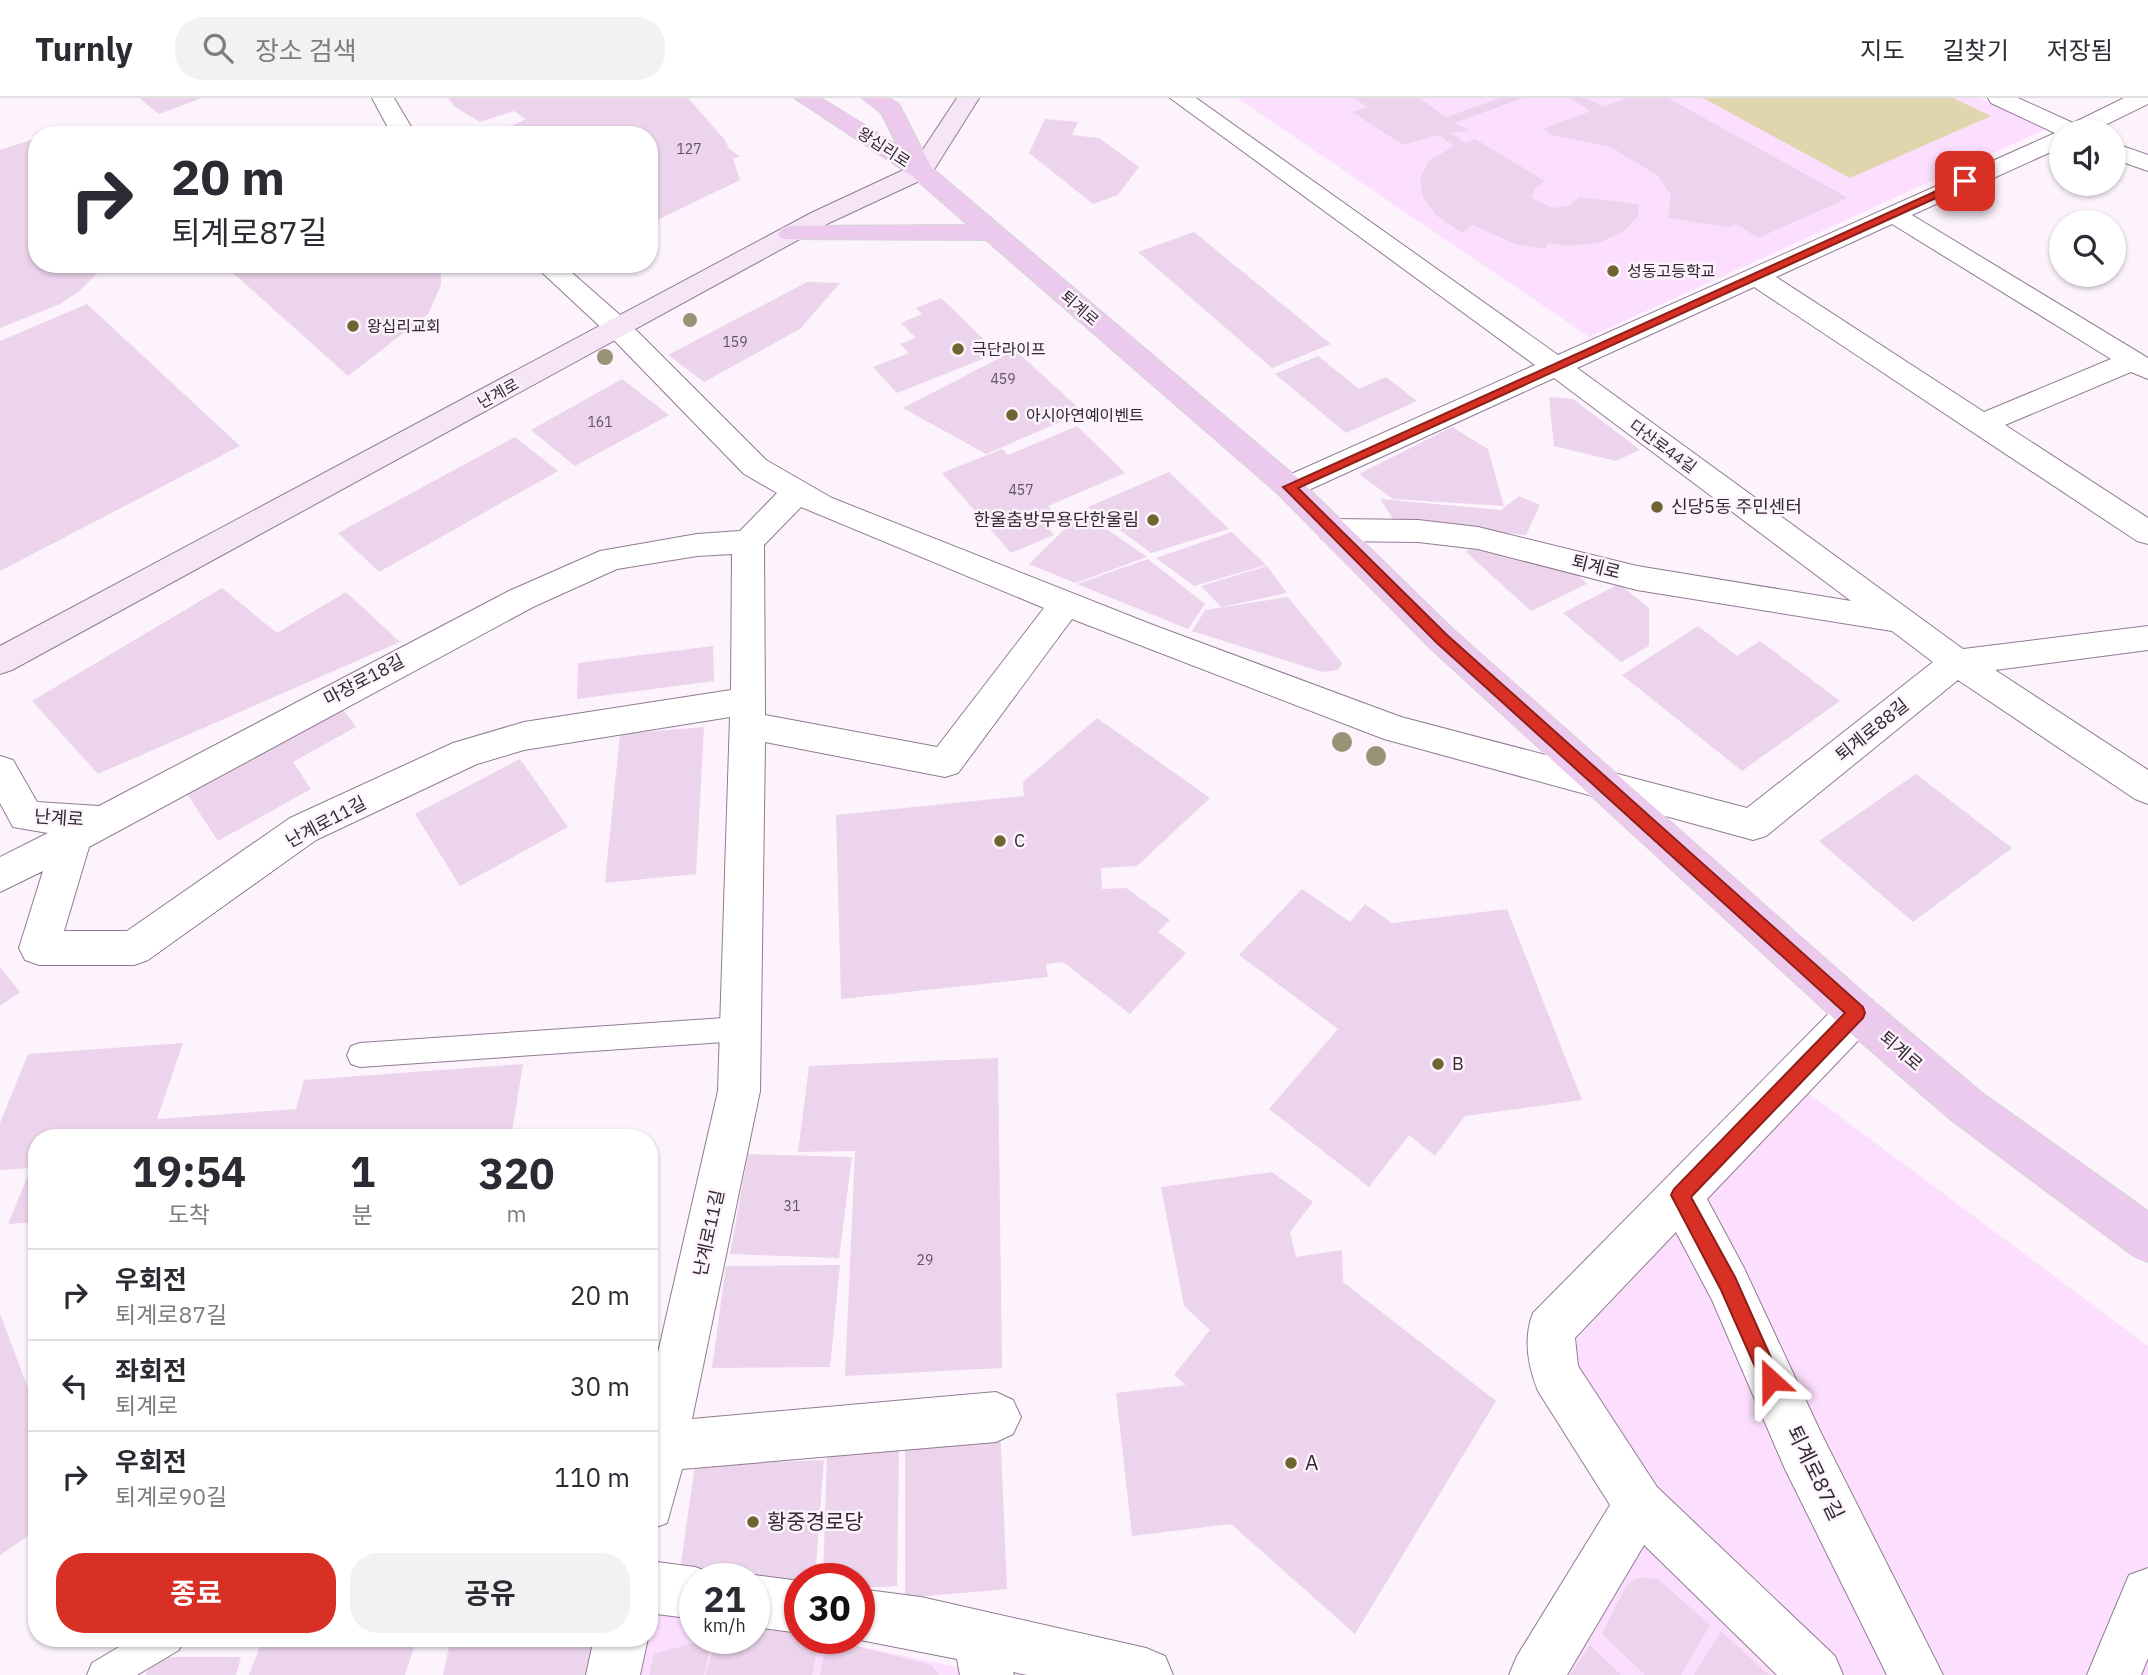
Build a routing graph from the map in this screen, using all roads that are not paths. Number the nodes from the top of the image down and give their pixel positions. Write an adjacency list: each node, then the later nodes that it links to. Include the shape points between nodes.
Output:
1 (383, 98): 11 (street)
2 (805, 98): 15 (main road, 왕십리로)
3 (873, 98): 15 (main road, 왕십리로, via 891,109)
4 (968, 98): 15 (main road)
5 (1181, 98): 22 (street, 다산로44길)
6 (1999, 98): 10 (street)
7 (2101, 98): 8 (street)
8 (2132, 103): 9 (street)
9 (2098, 119)
10 (2049, 120)
11 (399, 126)
12 (2049, 144): 16 (street)
13 (2126, 154): 14 (street)
14 (2148, 164)
15 (921, 171): 17 (main road, 퇴계로); 18 (main road, 난계로)
16 (1893, 214): 20 (street); 23 (street)
17 (991, 232): 18 (main road); 25 (main road, 퇴계로)
18 (791, 234): 21 (main road, 난계로)
19 (556, 273): 21 (street, 퇴계로)
20 (1754, 275): 22 (street); 24 (street)
21 (618, 328): 26 (street, 퇴계로, via 755,467); 33 (main road, 난계로)
22 (1554, 365): 25 (street); 31 (street, 다산로44길)
23 (2140, 365): 24 (street)
24 (1982, 424): 28 (street)
25 (1289, 487): 27 (main road, 퇴계로)
26 (796, 493): 29 (street); 30 (street, 퇴계로)
27 (1332, 530): 31 (street, 퇴계로, via 1418,531 1478,538 1637,578); 37 (main road, 퇴계로, via 1442,639)
28 (2148, 533)
29 (748, 542): 35 (street, 난계로11길); 39 (street, 마장로18길, via 611,559 521,599)
30 (1066, 603): 35 (street, 난계로11길, via 945,763); 37 (street, 퇴계로, via 1396,729)
31 (1901, 621): 34 (street, 다산로44길)
32 (2148, 638): 34 (street)
33 (0, 661)
34 (1957, 662): 37 (street, 퇴계로88길, via 1754,825); 38 (street, 다산로44길)
35 (747, 713): 39 (street, 난계로11길, via 524,736 466,754 303,829 134,948 39,948); 42 (street, 난계로11길)
36 (0, 770): 39 (street, 난계로, via 26,816)
37 (1609, 787): 41 (main road, 퇴계로)
38 (2148, 789)
39 (88, 828): 40 (street, 마장로18길)
40 (0, 876)
41 (1857, 1013): 44 (street); 45 (main road, 퇴계로, via 1966,1106)
42 (739, 1029): 43 (lane); 47 (street, 난계로11길, via 737,1099)
43 (360, 1055)
44 (1680, 1195): 49 (street, via 1550,1330 1555,1374); 62 (street, 퇴계로87길, via 1728,1284 1803,1451)
45 (2148, 1239)
46 (996, 1418): 48 (street, 난계로11길)
47 (658, 1454)
48 (658, 1471)
49 (1639, 1504): 60 (street); 61 (street)
50 (658, 1588): 51 (street)
51 (679, 1591)
52 (2148, 1594): 63 (street)
53 (875, 1617): 56 (street, via 921,1624)
54 (152, 1647): 57 (lane)
55 (619, 1647): 58 (street)
56 (983, 1656): 59 (street)
57 (104, 1675)
58 (612, 1675)
59 (1146, 1675)
60 (1536, 1675)
61 (1816, 1675)
62 (1916, 1675)
63 (2113, 1675)

